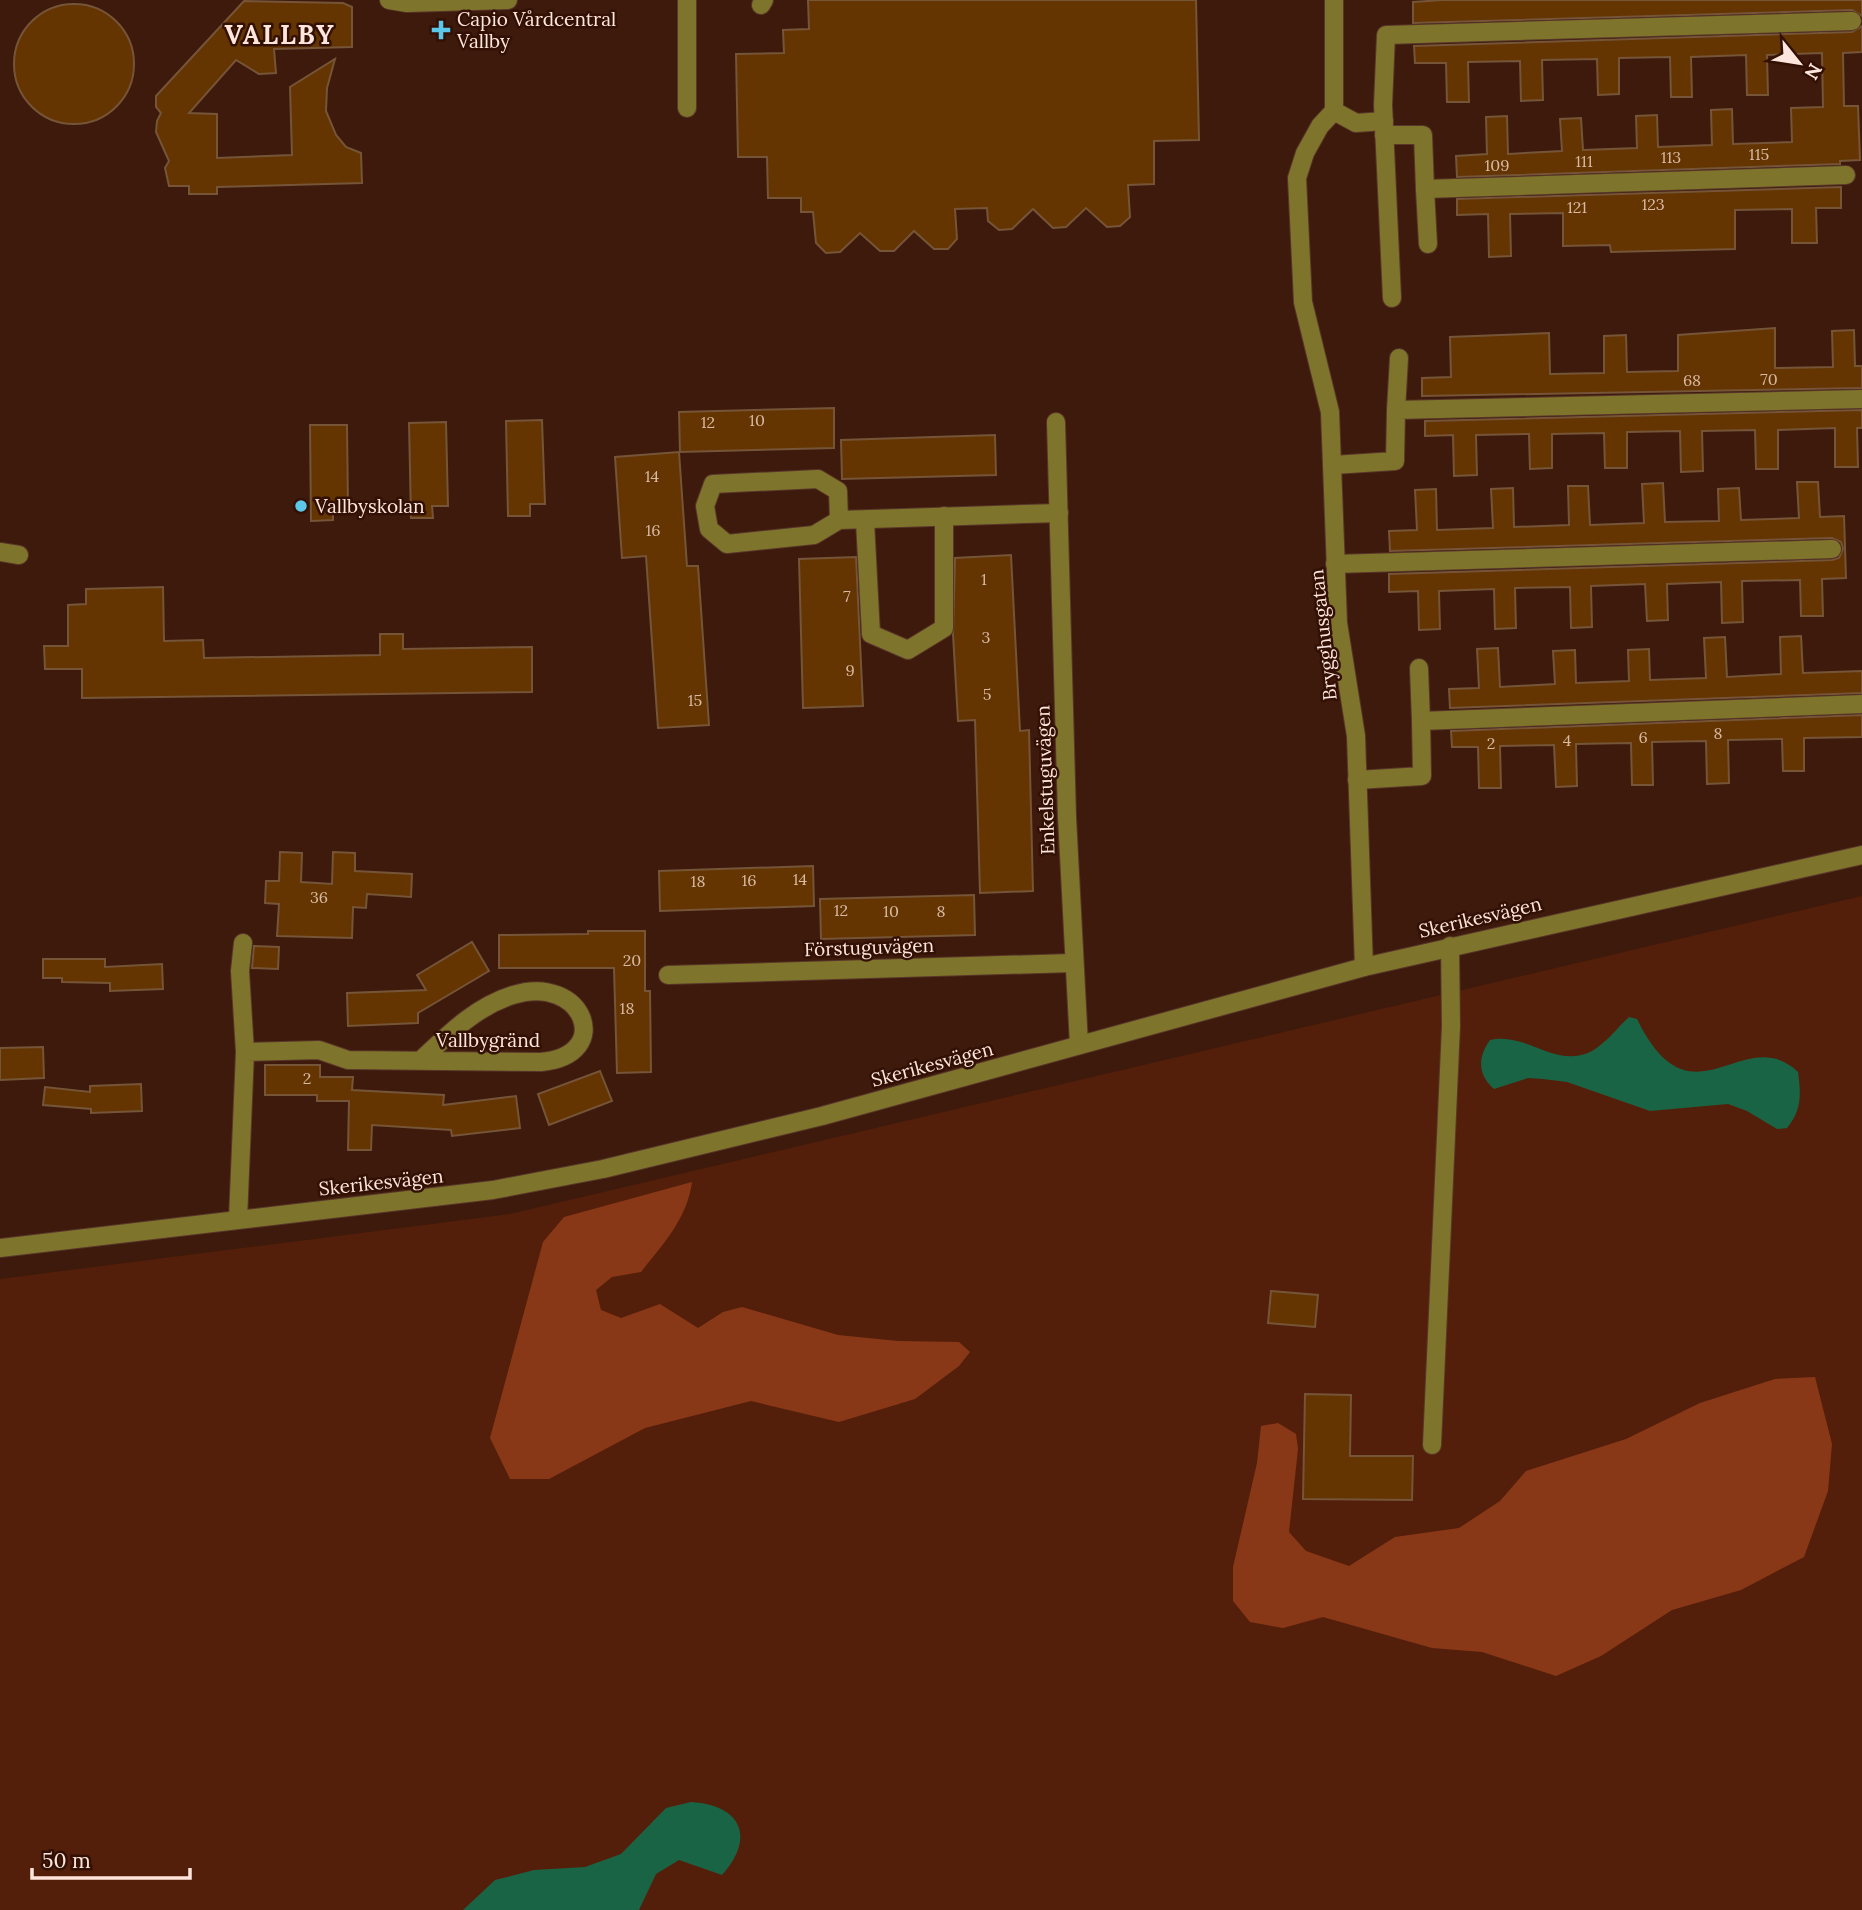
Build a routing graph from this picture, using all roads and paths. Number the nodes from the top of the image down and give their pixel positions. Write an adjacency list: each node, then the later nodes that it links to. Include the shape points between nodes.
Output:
1 (388, 0): 2 (street)
2 (508, 0)
3 (687, 0): 6 (street)
4 (1334, 0): 7 (street)
5 (1852, 21): 8 (street, via 1386,35)
6 (687, 108)
7 (1334, 111): 8 (street, via 1356,123); 17 (street, Brygghusgatan, via 1305,153 1297,178 1303,302 1330,412)
8 (1384, 128): 10 (street, via 1423,135); 12 (street)
9 (1846, 175): 10 (street)
10 (1425, 189): 11 (street)
11 (1428, 244)
12 (1392, 298)
13 (1399, 358): 15 (street)
14 (1862, 399): 15 (street)
15 (1396, 410): 17 (street, via 1395,461)
16 (1056, 422): 18 (street, Enkelstuguvägen)
17 (1333, 465): 25 (street, Brygghusgatan)
18 (1059, 513): 19 (street); 33 (street, Enkelstuguvägen)
19 (944, 516): 21 (street); 21 (street, via 944,628 908,650 871,634)
20 (839, 520): 20 (street, via 814,536 727,544 709,529 705,506 713,484 818,479 838,491); 21 (street)
21 (865, 521)
22 (1832, 549): 25 (street)
23 (0, 552): 24 (street)
24 (19, 555)
25 (1335, 564): 29 (street, Brygghusgatan)
26 (1419, 668): 28 (street)
27 (1862, 704): 28 (street)
28 (1422, 721): 29 (street, via 1422,776)
29 (1357, 780): 34 (street, Brygghusgatan)
30 (1862, 855): 32 (street, Skerikesvägen)
31 (243, 943): 37 (street, via 240,971)
32 (1450, 946): 34 (street, Skerikesvägen); 41 (street, via 1451,1026)
33 (1072, 963): 35 (street, Förstuguvägen); 36 (street, Enkelstuguvägen)
34 (1364, 967): 36 (street, Skerikesvägen)
35 (668, 975)
36 (1079, 1045): 39 (street, Skerikesvägen, via 603,1169 494,1190)
37 (245, 1052): 38 (street, Vallbygränd, via 319,1050 348,1060); 39 (street)
38 (421, 1060): 38 (street, Vallbygränd, via 560,1060 578,1045 583,1021 577,1006 564,997 546,992 515,994 476,1012)
39 (238, 1219): 40 (street, Skerikesvägen)
40 (0, 1248)
41 (1432, 1445)

